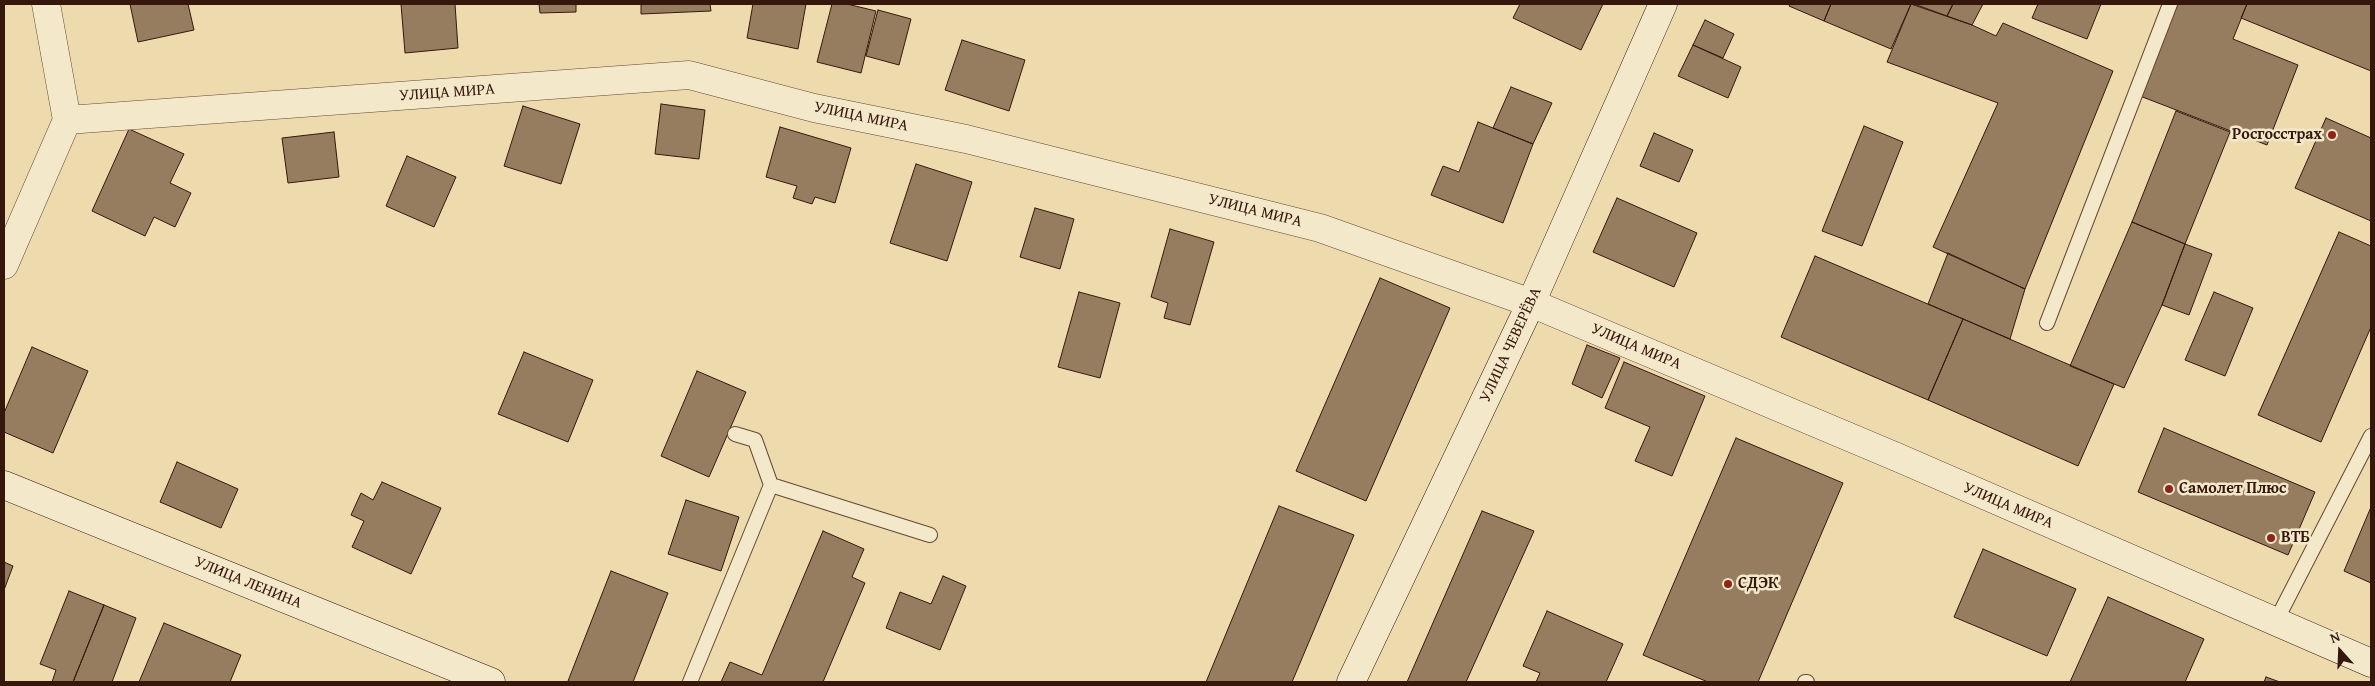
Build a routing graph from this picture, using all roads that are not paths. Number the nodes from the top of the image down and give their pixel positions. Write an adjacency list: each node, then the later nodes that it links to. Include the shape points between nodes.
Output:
1 (46, 4): 4 (street)
2 (1663, 4): 6 (street, УЛИЦА ЧЕВЕРЁВА)
3 (2170, 4): 7 (lane)
4 (67, 120): 5 (street); 6 (street, УЛИЦА МИРА, via 690,75 814,108 966,139 1320,228)
5 (4, 265)
6 (1531, 303): 13 (street, УЛИЦА МИРА); 17 (street, УЛИЦА ЧЕВЕРЁВА)
7 (2048, 323)
8 (735, 434): 11 (lane, via 755,440)
9 (2371, 436): 13 (lane)
10 (4, 485): 15 (street, УЛИЦА ЛЕНИНА)
11 (771, 485): 12 (lane); 16 (lane)
12 (930, 535)
13 (2276, 621): 14 (street, УЛИЦА МИРА)
14 (2371, 663)
15 (491, 682)
16 (690, 682)
17 (1352, 682)

